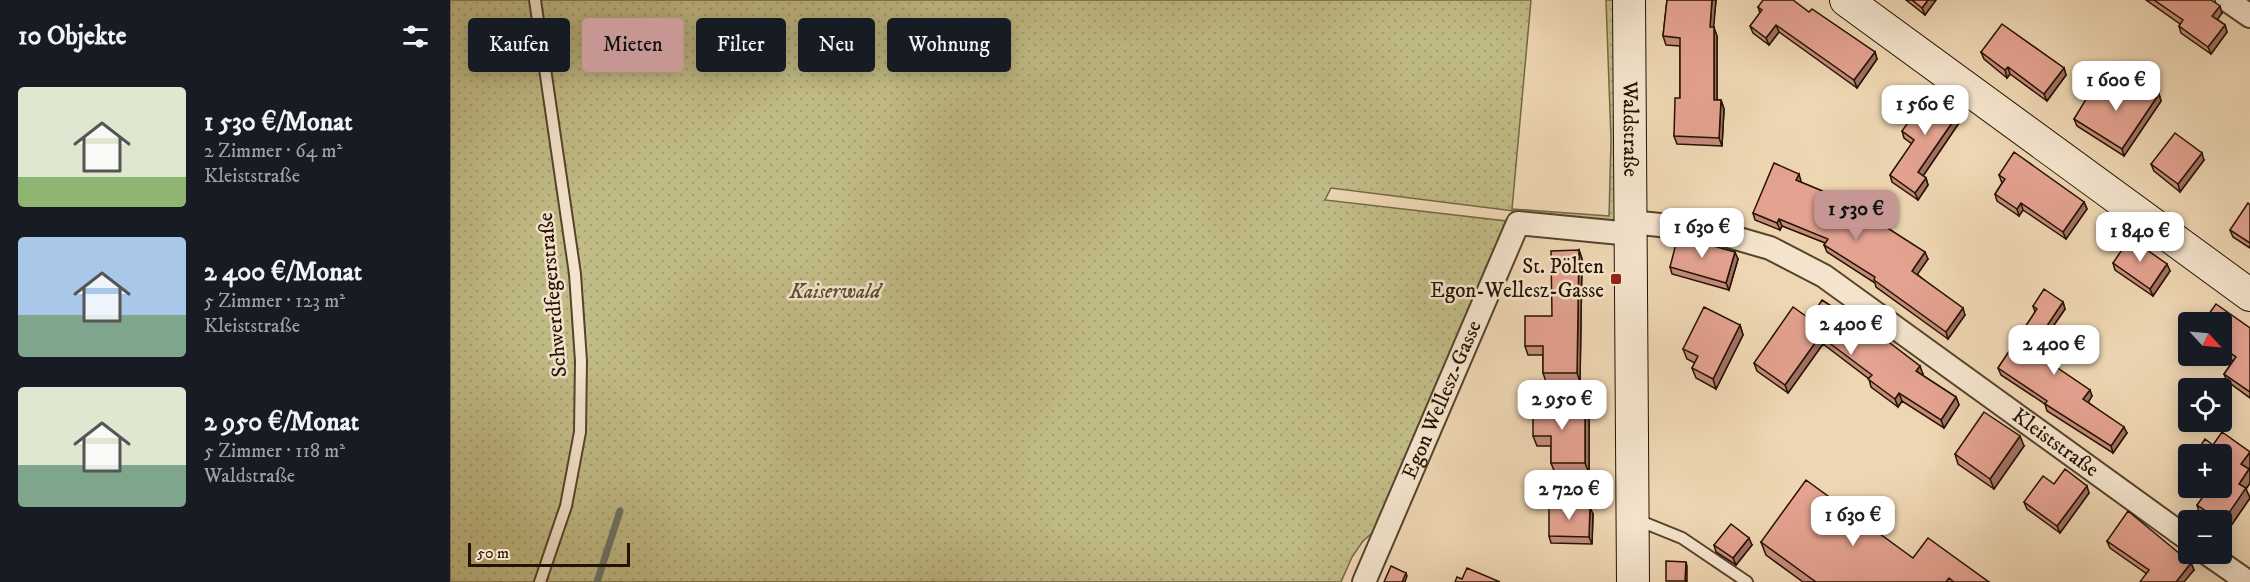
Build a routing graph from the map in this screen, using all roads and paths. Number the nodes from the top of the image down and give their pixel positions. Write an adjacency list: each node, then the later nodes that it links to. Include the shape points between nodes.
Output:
1 (535, 0): 11 (lane, Schwerdfegerstraße, via 576,274 581,361 578,442 566,506)
2 (1629, 0): 6 (street, Waldstraße)
3 (1846, 0): 7 (street)
4 (2227, 0): 5 (street)
5 (2250, 16)
6 (1631, 228): 8 (street, Waldstraße); 9 (street, Kleiststraße, via 1708,230 1770,248 1824,276); 12 (street, Egon Wellesz-Gasse, via 1518,223)
7 (2250, 294)
8 (1632, 517): 13 (street, Waldstraße); 14 (lane, via 1682,538)
9 (2178, 532)
10 (2222, 564): 15 (street)
11 (540, 582)
12 (1364, 582)
13 (1633, 582)
14 (1747, 582)
15 (2248, 582)

